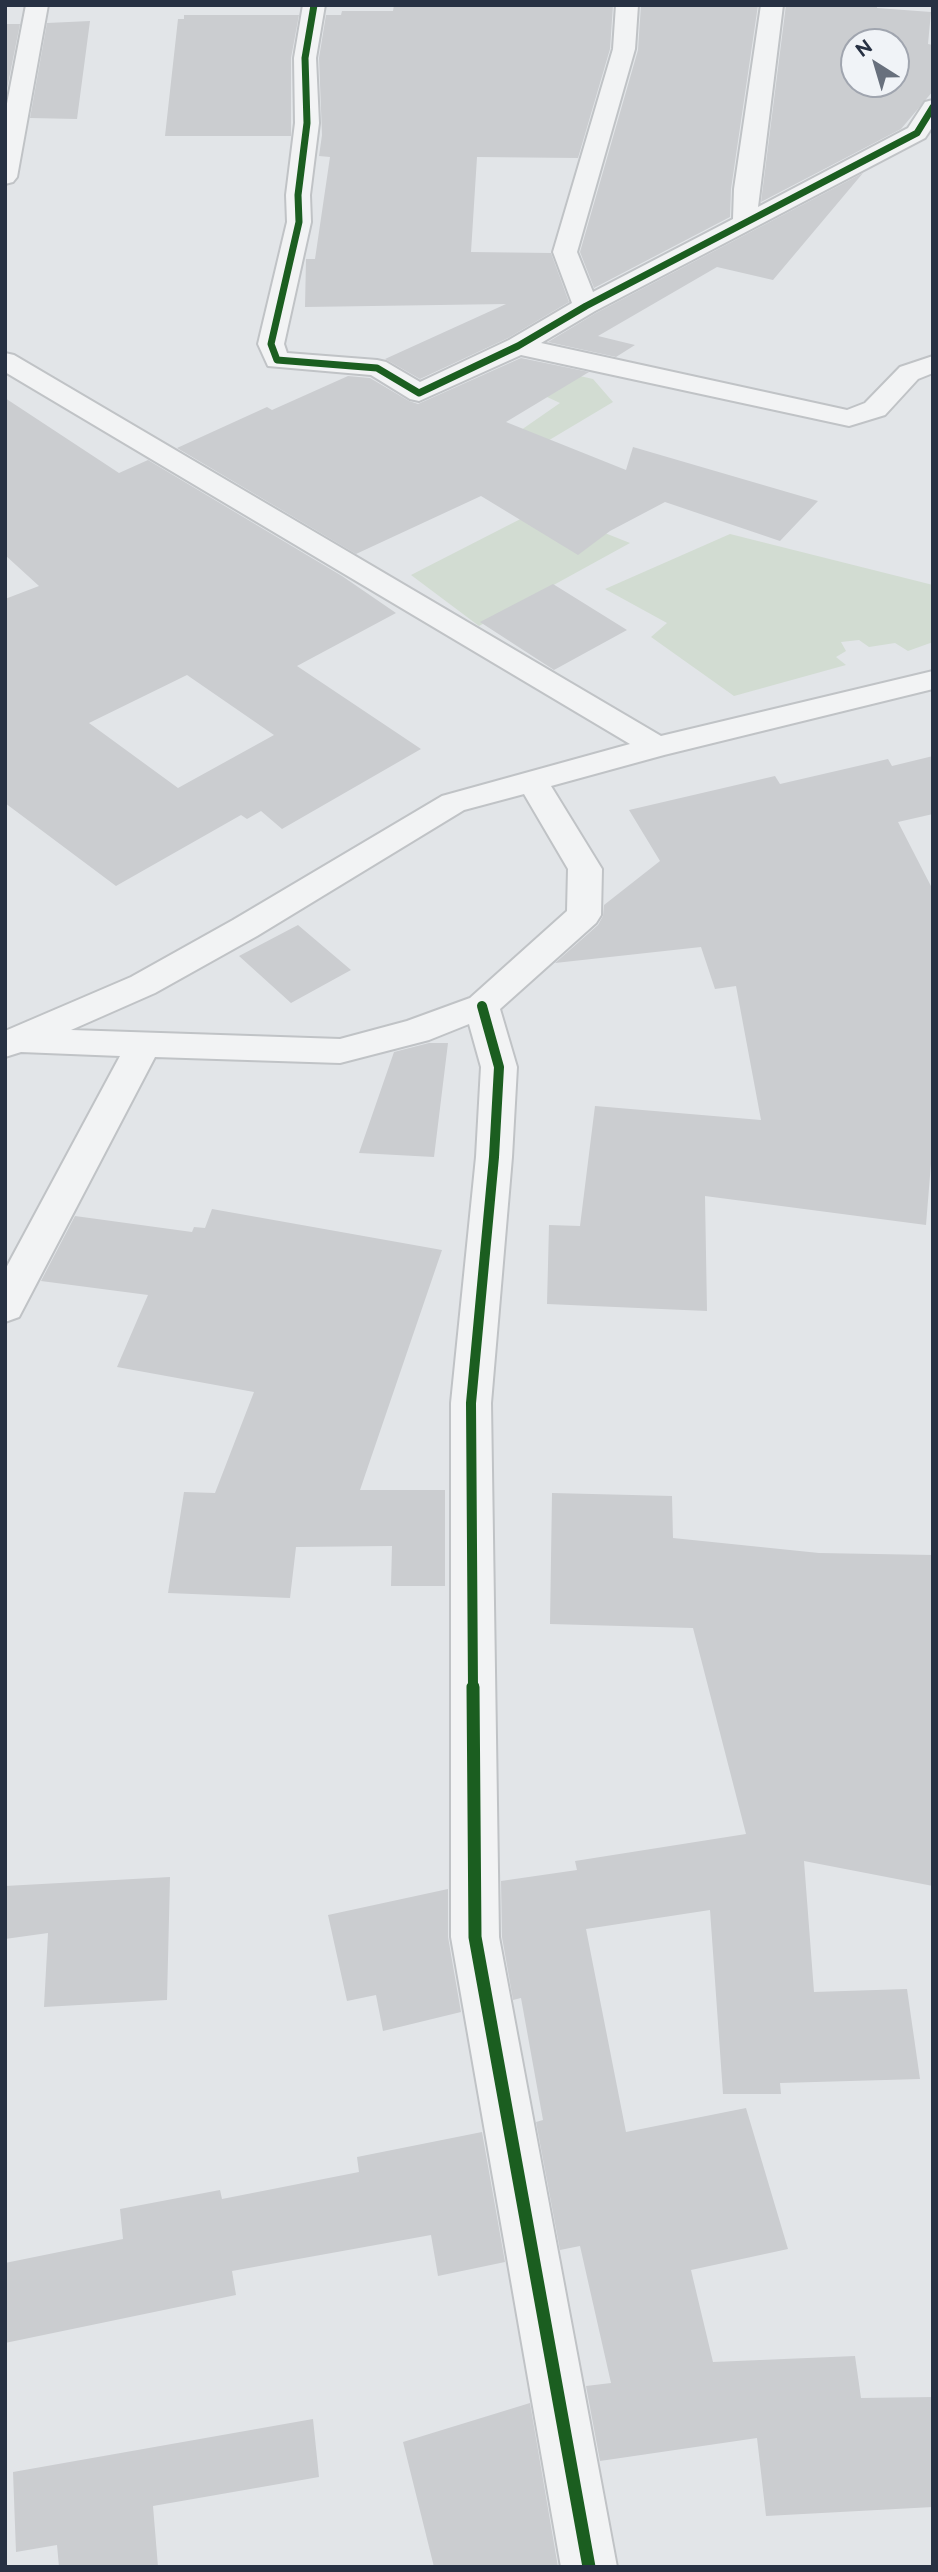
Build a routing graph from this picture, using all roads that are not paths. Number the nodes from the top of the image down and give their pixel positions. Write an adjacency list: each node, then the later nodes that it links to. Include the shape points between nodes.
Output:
1 (37, 5): 6 (street)
2 (313, 5): 9 (street, via 305,58 307,123 299,222 271,344 277,360 377,368 419,393)
3 (627, 5): 8 (street, via 624,49 565,252)
4 (772, 5): 7 (street, via 746,189)
5 (933, 107): 7 (street, via 917,133)
6 (5, 177)
7 (746, 223): 8 (street)
8 (586, 306): 9 (street)
9 (518, 346): 11 (street, via 849,418 875,409 909,373)
10 (5, 361): 13 (street)
11 (933, 364)
12 (930, 685): 13 (street)
13 (657, 747): 14 (street)
14 (531, 781): 15 (street, via 585,869 584,915); 16 (street, via 453,803 143,985)
15 (482, 1006): 17 (street, via 417,1031 340,1051); 19 (street, via 499,1067 471,1403 475,1937)
16 (10, 1043): 17 (street)
17 (145, 1045): 18 (street)
18 (5, 1307)
19 (589, 2567)

